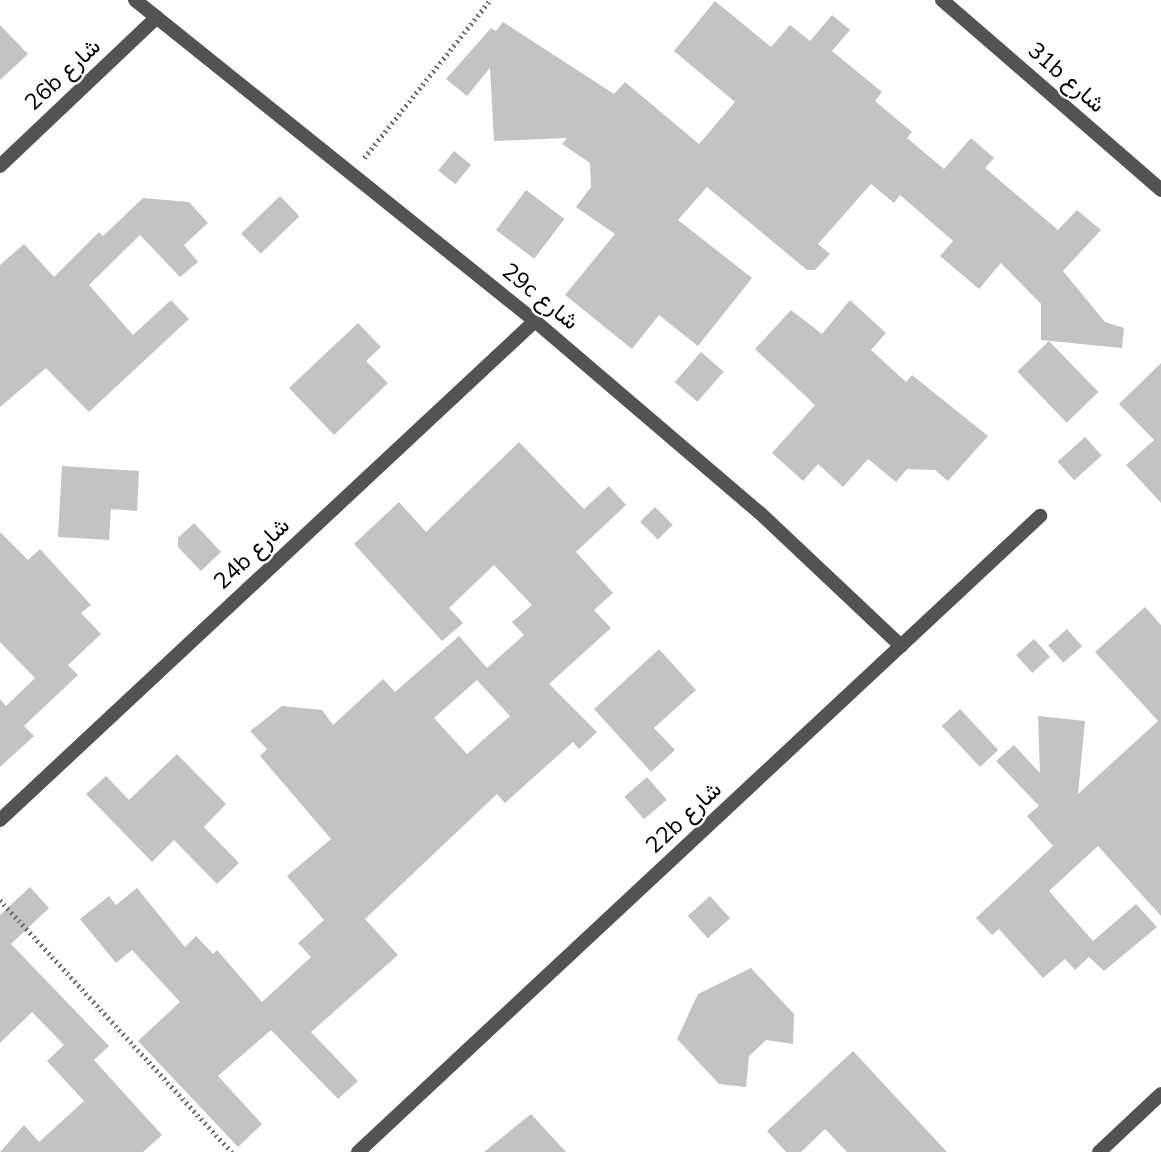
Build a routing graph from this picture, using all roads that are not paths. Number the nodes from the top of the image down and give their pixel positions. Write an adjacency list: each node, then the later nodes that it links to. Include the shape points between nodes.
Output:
1 (135, 0): 3 (street, 29c شارع)
2 (942, 0): 5 (street, 31b شارع)
3 (157, 18): 4 (street, 26b شارع); 6 (street, 29c شارع)
4 (0, 166)
5 (1161, 190)
6 (535, 321): 8 (street, 29c شارع, via 760,513); 9 (street, 24b شارع)
7 (1040, 516): 8 (street, 22b شارع)
8 (901, 646): 11 (street, 22b شارع)
9 (0, 820)
10 (1161, 1094): 12 (street)
11 (358, 1152)
12 (1099, 1152)

